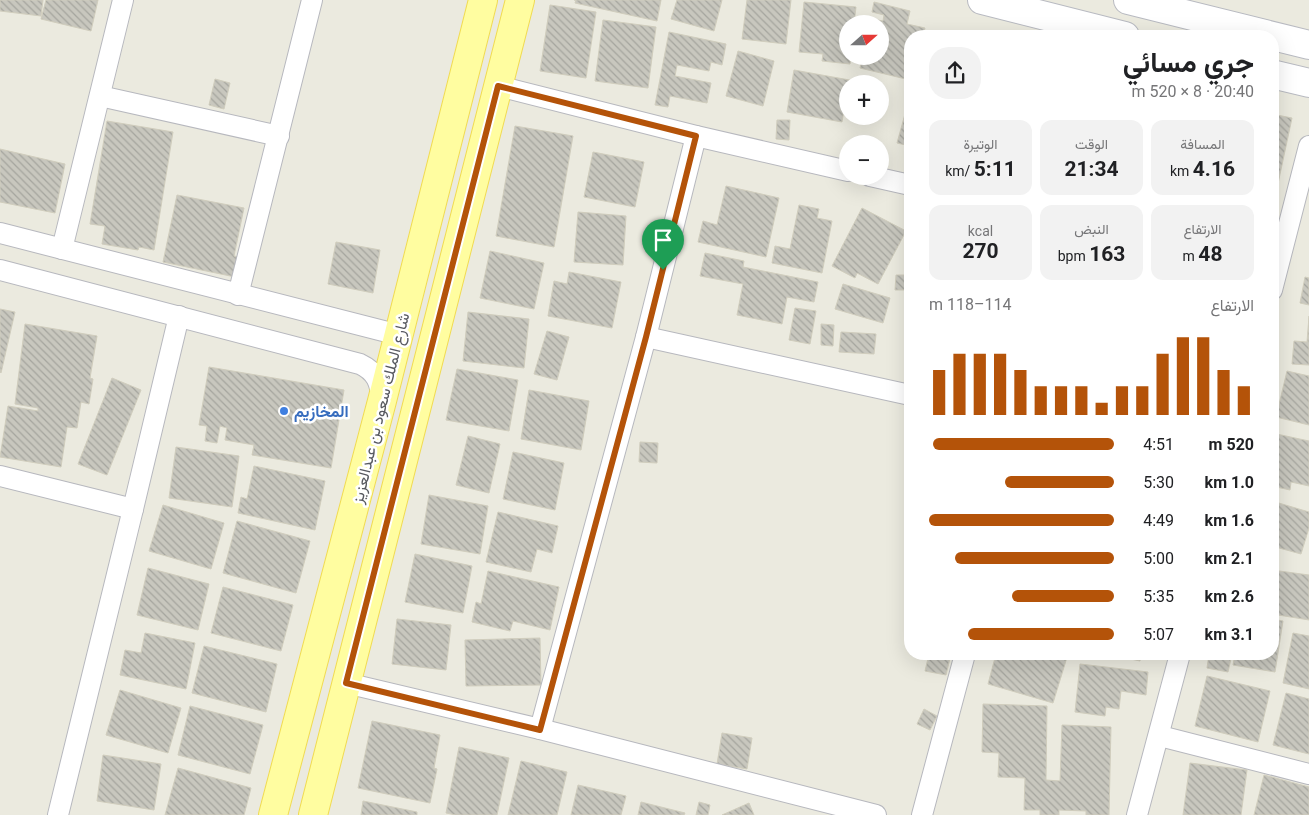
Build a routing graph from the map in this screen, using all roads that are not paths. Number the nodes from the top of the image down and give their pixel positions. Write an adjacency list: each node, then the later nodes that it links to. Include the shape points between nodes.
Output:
1 (123, 0): 14 (street)
2 (312, 0): 15 (street)
3 (483, 0): 27 (main road, شارع الملك سعود بن عبدالعزيز)
4 (520, 0): 13 (main road)
5 (982, 0): 7 (street)
6 (1128, 0): 8 (street)
7 (1101, 30)
8 (1249, 30)
9 (1279, 38): 10 (street)
10 (1309, 45)
11 (1279, 76): 12 (street)
12 (1309, 83)
13 (498, 86): 16 (street); 33 (main road)
14 (100, 96): 15 (street); 22 (street)
15 (280, 136): 25 (street)
16 (696, 136): 18 (street); 28 (street)
17 (1309, 146): 23 (street)
18 (839, 169)
19 (889, 181): 20 (street)
20 (904, 184)
21 (0, 233): 22 (street)
22 (62, 249): 25 (street)
23 (1279, 259)
24 (0, 270): 26 (street)
25 (238, 295): 27 (street)
26 (178, 316): 30 (street, via 360,364 377,376); 32 (street)
27 (399, 335): 30 (main road, شارع الملك سعود بن عبدالعزيز); 33 (main road, via 412,344 416,358 391,457)
28 (646, 337): 29 (street); 37 (street)
29 (904, 394)
30 (382, 402): 41 (main road, شارع الملك سعود بن عبدالعزيز)
31 (0, 476): 32 (street)
32 (133, 509): 40 (street)
33 (388, 518): 36 (main road)
34 (962, 660): 44 (street)
35 (1179, 660): 38 (street)
36 (346, 683): 37 (street); 42 (main road)
37 (540, 730): 43 (street)
38 (1160, 736): 39 (street); 45 (street)
39 (1309, 774)
40 (58, 815)
41 (273, 815)
42 (313, 815)
43 (876, 815)
44 (922, 815)
45 (1137, 815)

